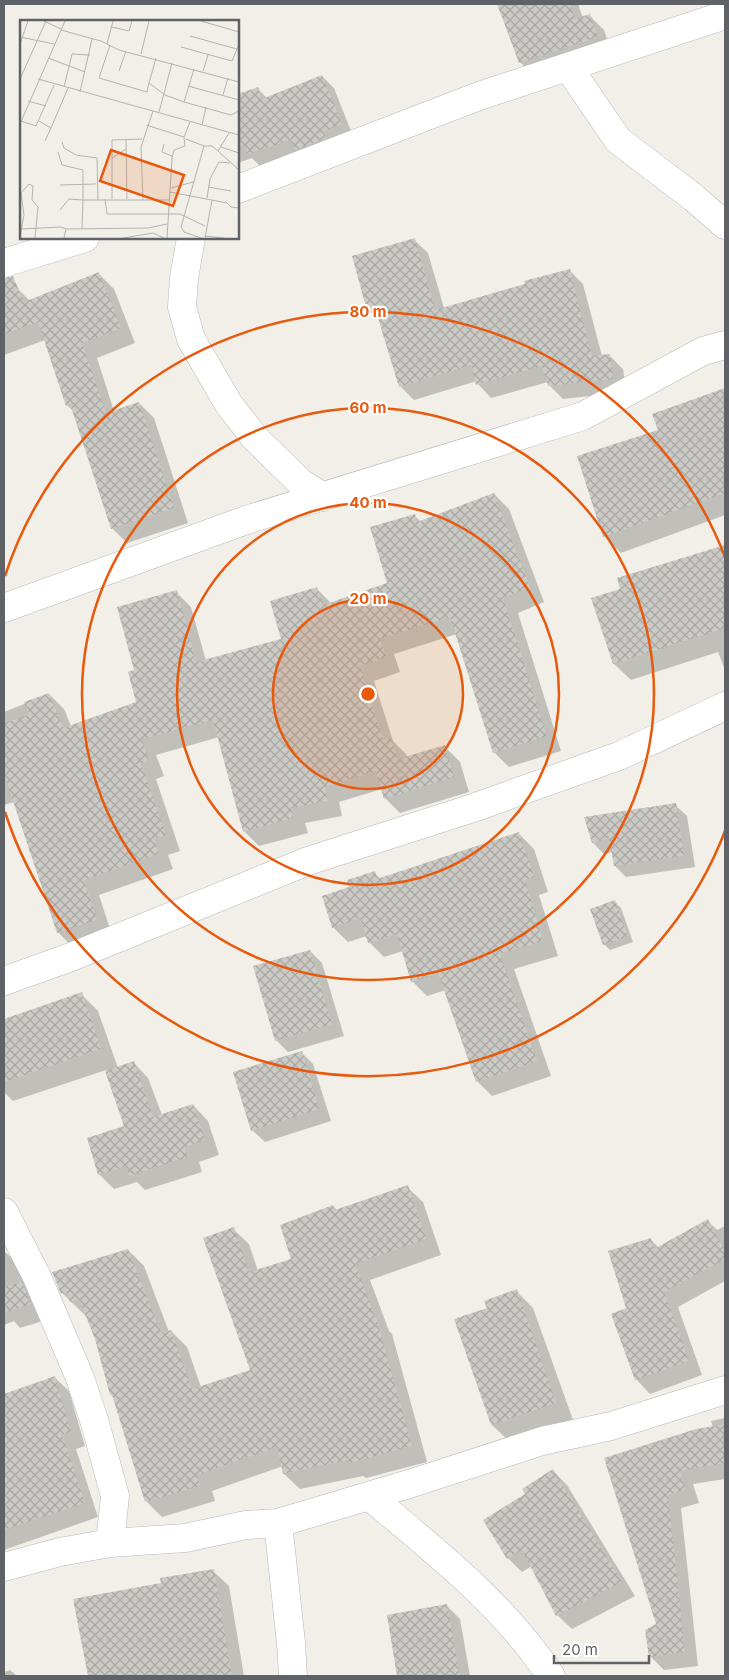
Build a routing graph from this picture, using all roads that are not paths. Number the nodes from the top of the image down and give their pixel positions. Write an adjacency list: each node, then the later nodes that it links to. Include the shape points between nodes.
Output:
1 (725, 15): 2 (street)
2 (568, 66): 3 (street, via 479,96); 4 (street, via 618,140)
3 (239, 188)
4 (725, 225)
5 (82, 239): 7 (street)
6 (191, 239): 9 (street, via 182,307 191,339 228,403 255,438 301,483)
7 (4, 262)
8 (725, 345): 9 (street, via 703,351 583,416)
9 (323, 497): 10 (street, via 246,520)
10 (4, 608)
11 (725, 706): 12 (street, via 619,756 470,809 308,861)
12 (4, 981)
13 (4, 1212): 17 (street, via 37,1277 80,1378 95,1423 115,1496)
14 (725, 1390): 15 (street, via 612,1426 542,1441)
15 (369, 1496): 16 (street); 20 (street, via 480,1590 519,1633)
16 (278, 1523): 17 (street, via 246,1525 185,1538); 19 (street)
17 (110, 1543): 18 (street)
18 (4, 1567)
19 (293, 1676)
20 (551, 1676)

